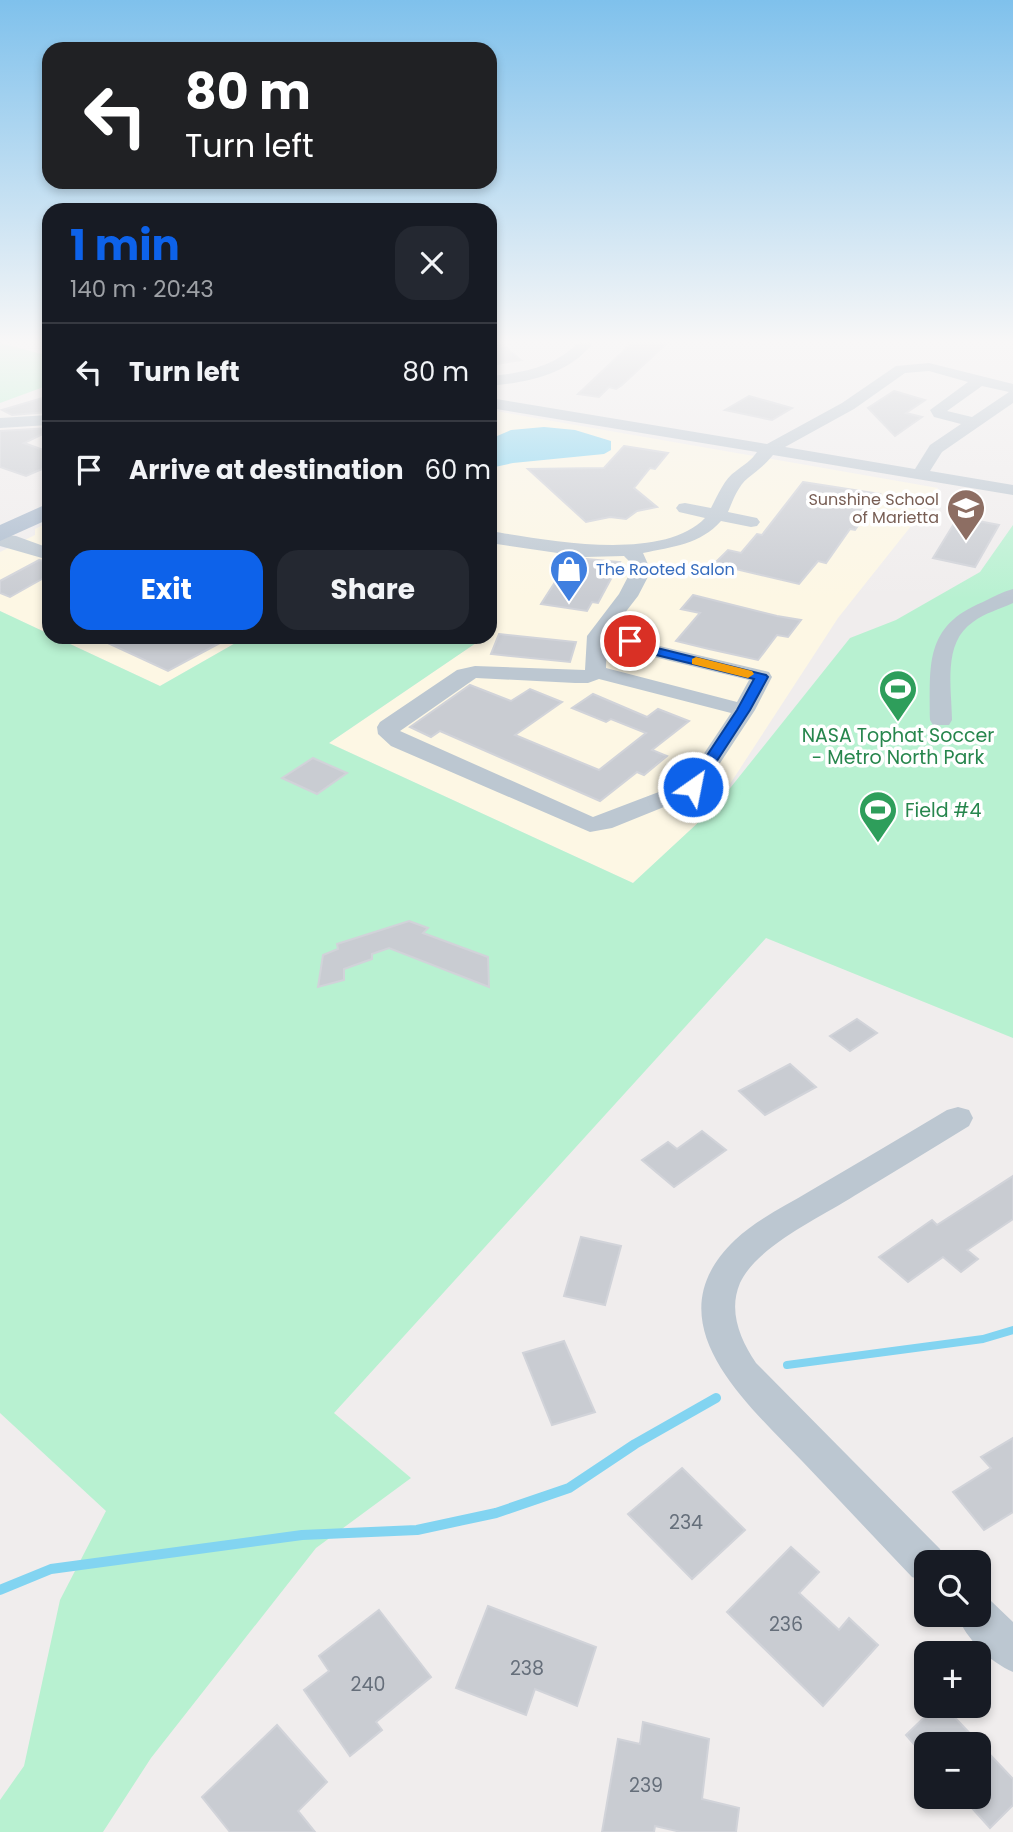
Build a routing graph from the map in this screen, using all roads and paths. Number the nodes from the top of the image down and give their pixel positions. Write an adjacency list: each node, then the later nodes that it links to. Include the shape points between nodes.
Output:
1 (641, 428): 4 (street)
2 (808, 428): 5 (street)
3 (967, 428): 7 (street, via 936,449)
4 (745, 446): 5 (street); 6 (street, via 737,466)
5 (768, 450): 6 (street, via 754,468); 7 (street)
6 (741, 475): 12 (street)
7 (919, 475): 8 (street)
8 (1013, 490)
9 (42, 495): 14 (main road)
10 (685, 508): 12 (street)
11 (42, 513): 14 (main road)
12 (717, 516): 13 (street); 17 (street, via 686,537)
13 (751, 522)
14 (3, 531): 16 (street)
15 (497, 537): 17 (street, via 558,539 603,552)
16 (42, 550)
17 (629, 550): 20 (street, via 640,565 639,578 597,636)
18 (1013, 595): 22 (street, via 958,623 942,648)
19 (630, 641): 21 (street, via 640,648 761,677)
20 (595, 672): 21 (street); 21 (street, via 588,677 475,672 395,721 388,727 389,734 590,825 693,787)
21 (744, 710)
22 (941, 720)
23 (958, 1118): 24 (street, via 742,1251 720,1290 718,1309 729,1354 743,1374)
24 (914, 1551)

